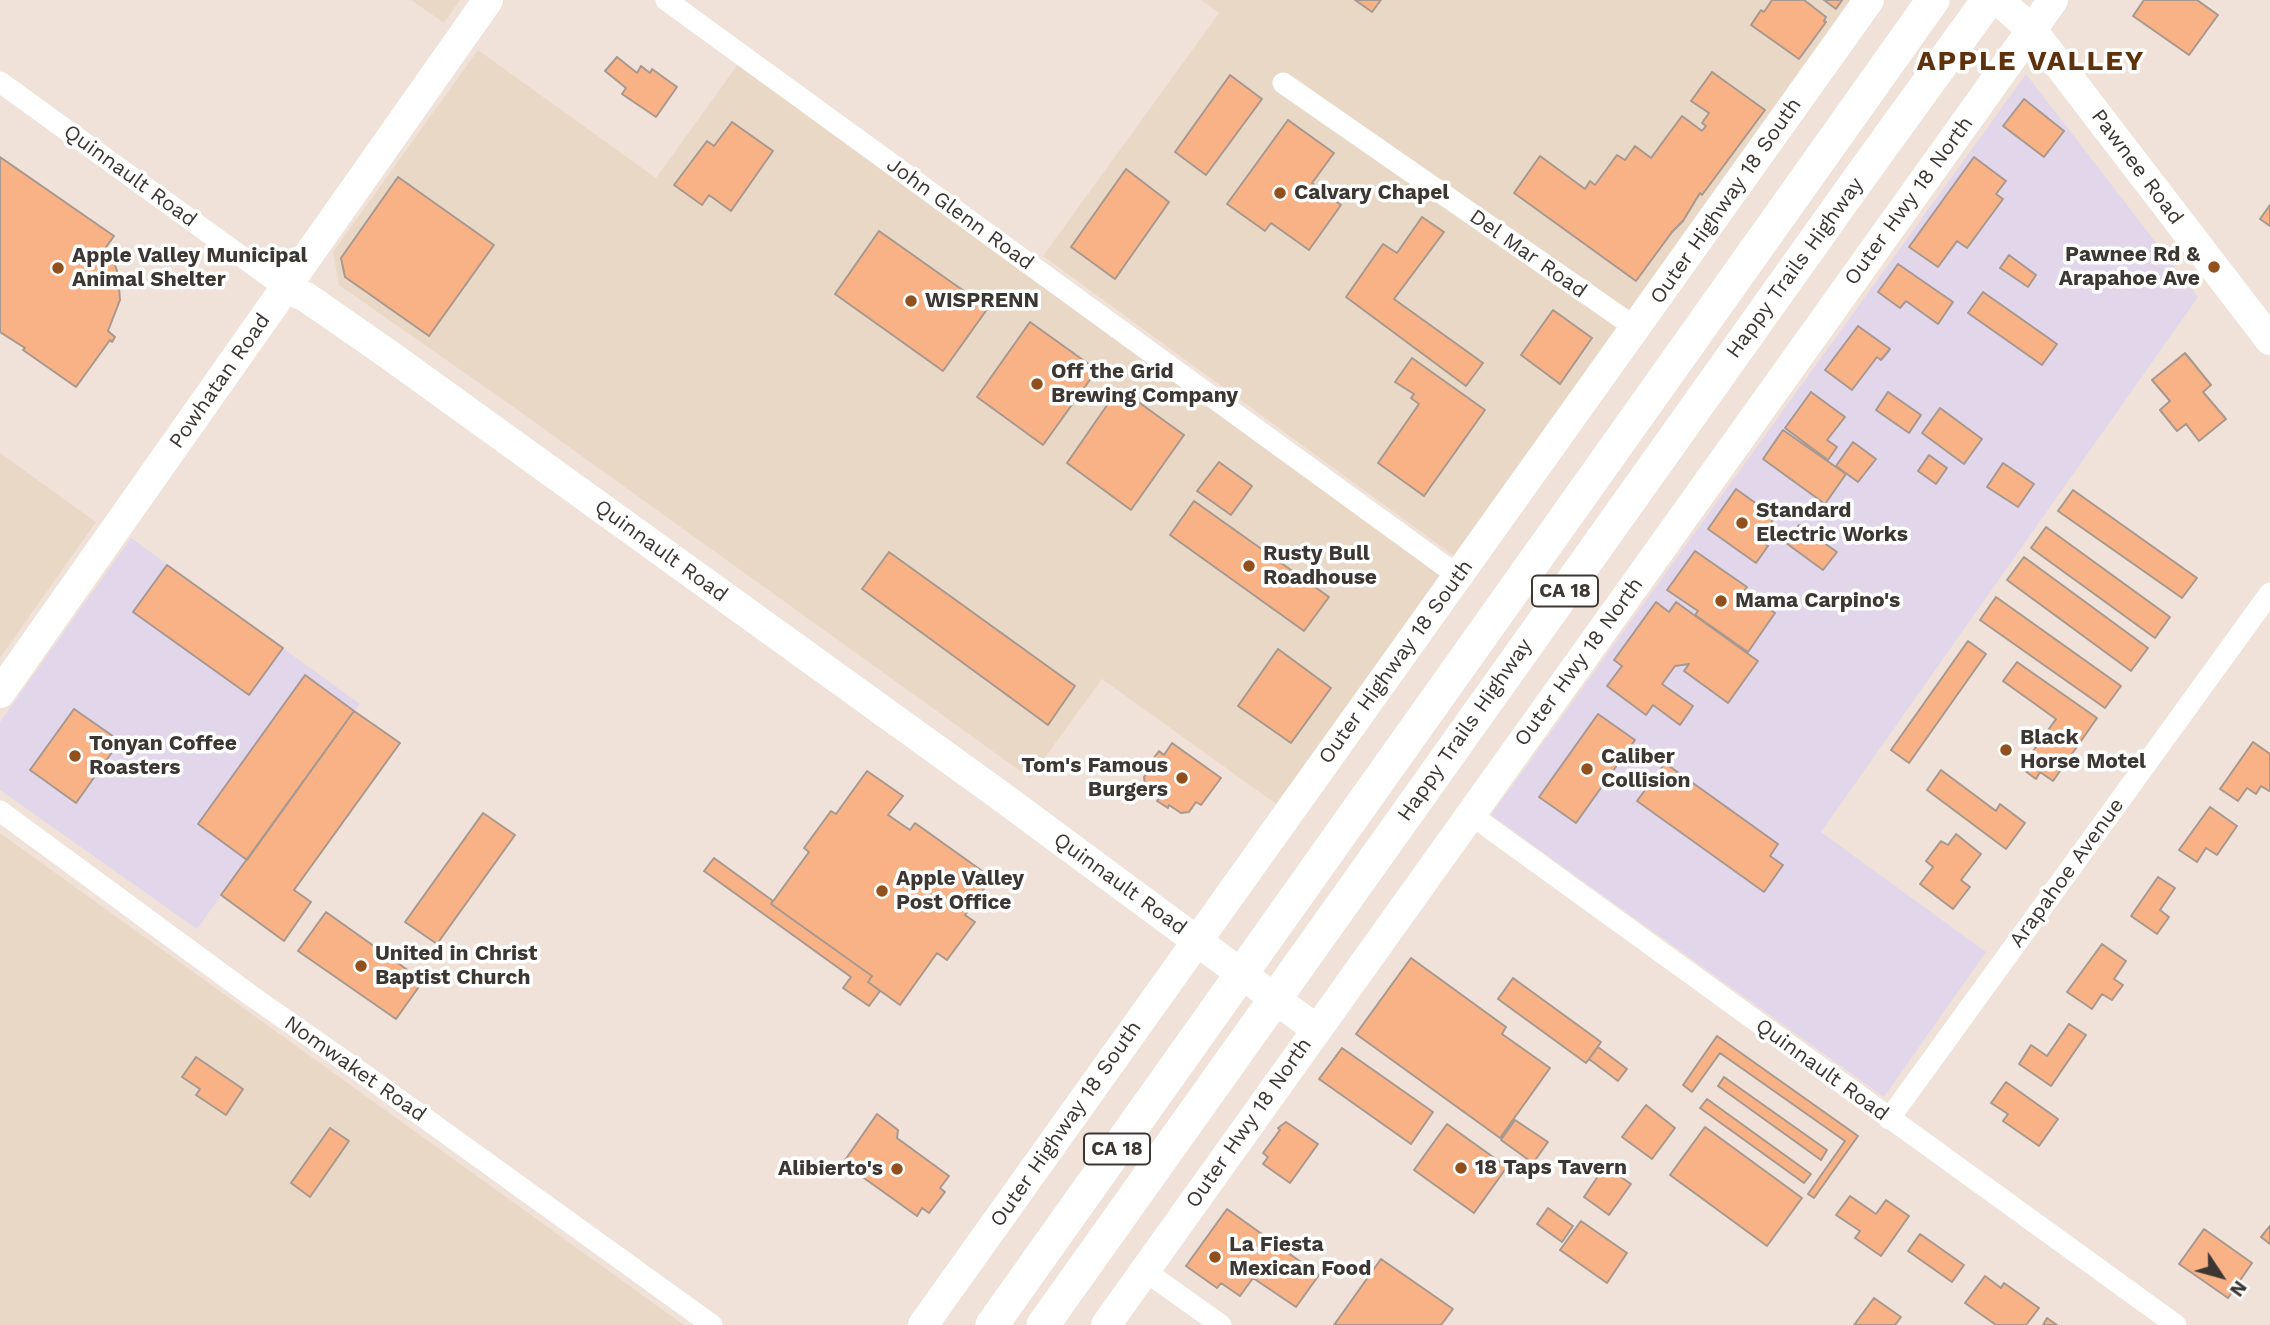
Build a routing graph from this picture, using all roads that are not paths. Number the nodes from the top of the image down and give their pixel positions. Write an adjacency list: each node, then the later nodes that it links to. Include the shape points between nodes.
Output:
1 (488, 0): 13 (street, Powhatan Road)
2 (666, 0): 16 (street, John Glenn Road)
3 (1869, 0): 14 (street, Outer Highway 18 South)
4 (1933, 0): 22 (main road, Happy Trails Highway / CA 18)
5 (1964, 0): 12 (main road, via 1861,148)
6 (1989, 0): 12 (main road, Happy Trails Highway / CA 18)
7 (1998, 0): 9 (street, Pawnee Road)
8 (2053, 0): 9 (street, Outer Hwy 18 North)
9 (2032, 30): 15 (street, Pawnee Road); 20 (street, Outer Hwy 18 North)
10 (0, 82): 13 (street, Quinnault Road)
11 (1283, 83): 14 (street, Del Mar Road)
12 (1855, 184): 23 (main road, Happy Trails Highway / CA 18)
13 (285, 288): 18 (street, Powhatan Road); 21 (street, Quinnault Road, via 306,297 388,354)
14 (1636, 328): 16 (street, Outer Highway 18 South)
15 (2270, 340)
16 (1458, 575): 21 (street, Outer Highway 18 South)
17 (2270, 593): 25 (street, Arapahoe Avenue)
18 (0, 693)
19 (0, 811): 27 (street, Nomwaket Road)
20 (1470, 814): 24 (street, Outer Hwy 18 North); 25 (street, Quinnault Road)
21 (1197, 940): 22 (street, Quinnault Road); 28 (street, Outer Highway 18 South)
22 (1242, 973): 23 (street, Quinnault Road); 29 (main road, Happy Trails Highway / CA 18)
23 (1274, 998): 24 (street, Quinnault Road); 30 (main road, Happy Trails Highway / CA 18)
24 (1316, 1029): 26 (street, Outer Hwy 18 North)
25 (1889, 1119): 33 (street, Quinnault Road)
26 (1145, 1271): 31 (street, Outer Hwy 18 North); 32 (street)
27 (712, 1325)
28 (923, 1325)
29 (992, 1325)
30 (1043, 1325)
31 (1107, 1325)
32 (1220, 1325)
33 (2176, 1325)

